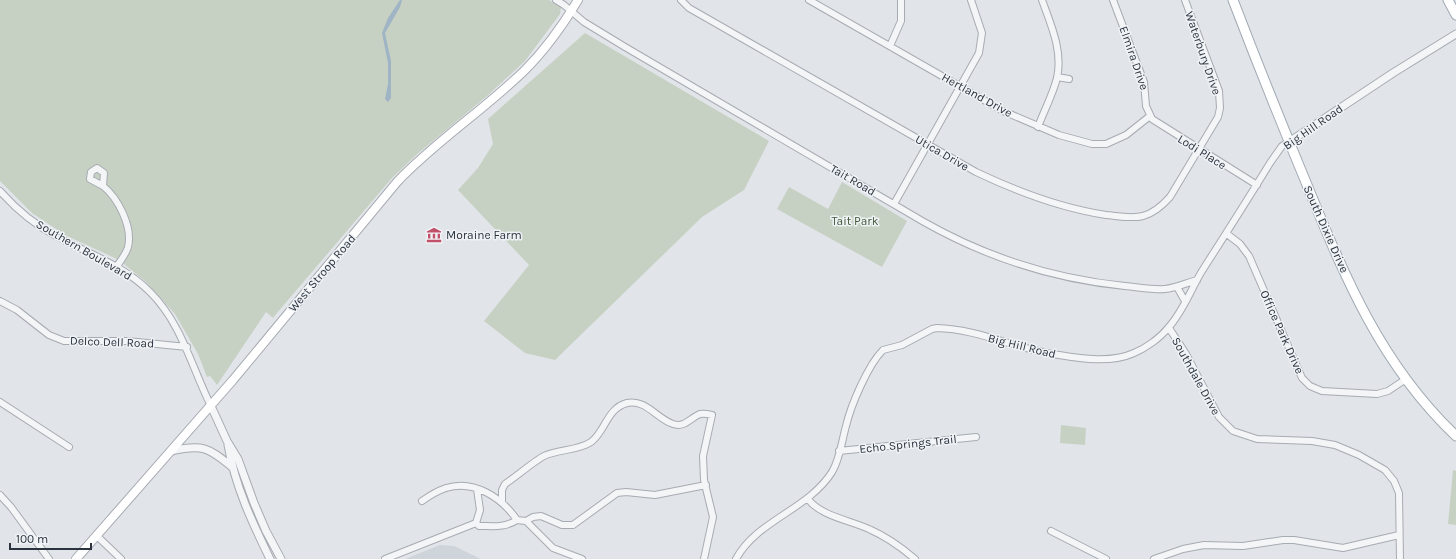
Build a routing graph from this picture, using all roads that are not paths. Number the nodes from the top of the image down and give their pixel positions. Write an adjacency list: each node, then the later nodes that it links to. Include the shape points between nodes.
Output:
1 (556, 0): 12 (street, Tait Road)
2 (578, 0): 12 (main road, West Stroop Road)
3 (681, 0): 22 (street, Utica Drive, via 689,8)
4 (809, 0): 15 (street, Hertland Drive)
5 (901, 0): 15 (street, via 901,21)
6 (970, 0): 18 (street, via 981,27 982,40 979,53)
7 (1042, 0): 16 (street, via 1056,42)
8 (1113, 0): 19 (street, Elmira Drive, via 1144,82 1146,106)
9 (1185, 0): 23 (street, Waterbury Drive, via 1220,99 1216,122)
10 (1233, 0): 21 (main road, South Dixie Drive, via 1261,76)
11 (1448, 0): 13 (main road)
12 (571, 11): 27 (street, Tait Road, via 625,47); 38 (main road, West Stroop Road, via 549,42 524,70 426,153 397,182)
13 (1456, 15)
14 (1456, 34): 21 (street, Big Hill Road)
15 (890, 46): 18 (street, Hertland Drive)
16 (1057, 77): 17 (street); 20 (street)
17 (1069, 79)
18 (961, 86): 20 (street, Hertland Drive, via 1003,111); 22 (street)
19 (1150, 116): 20 (street, Hertland Drive, via 1126,136 1106,144 1092,144); 23 (street, Lodi Place)
20 (1038, 127)
21 (1290, 142): 24 (street, Big Hill Road, via 1282,146); 36 (main road, South Dixie Drive, via 1329,240 1362,310)
22 (927, 144): 23 (street, Utica Drive, via 976,172 1025,194 1071,208 1126,217 1147,214 1164,204); 27 (street)
23 (1199, 150): 24 (street, Lodi Place)
24 (1257, 185): 28 (street, Big Hill Road)
25 (103, 186): 29 (street, via 120,209 129,233 128,247)
26 (0, 191): 29 (street, Southern Boulevard, via 42,227)
27 (894, 204): 31 (street, Tait Road, via 965,243 1037,270 1113,285 1157,289)
28 (1227, 234): 30 (street, Big Hill Road); 36 (street, Office Park Drive, via 1240,244 1249,256 1302,378 1310,386 1322,391 1377,394 1388,391)
29 (118, 266): 35 (street, Southern Boulevard, via 140,282 160,303 176,325)
30 (1197, 280): 31 (street, Tait Road); 33 (street, Big Hill Road)
31 (1177, 287): 33 (street)
32 (0, 301): 35 (street, Delco Dell Road, via 23,313 50,335 64,341 127,341)
33 (1185, 301): 34 (street, Big Hill Road)
34 (1169, 328): 43 (street, Big Hill Road, via 1139,351 1125,356 1104,358 1058,355 986,336 932,328 902,345 880,352 855,396); 56 (street, Southdale Drive, via 1186,354 1219,417 1233,431 1257,439 1312,441 1335,445 1360,455 1385,470 1399,493)
35 (187, 347): 38 (street, Southern Boulevard)
36 (1406, 380): 39 (main road, South Dixie Drive)
37 (0, 402): 42 (street)
38 (211, 406): 41 (street, Southern Boulevard); 44 (main road, West Stroop Road)
39 (1456, 436)
40 (976, 437): 43 (street, Echo Springs Trail)
41 (227, 441): 45 (street, Southern Boulevard); 62 (street, Southern Boulevard, via 238,459 266,530)
42 (69, 447)
43 (839, 450): 49 (street, Big Hill Road, via 832,472)
44 (171, 451): 45 (street, via 194,446 202,448 220,457); 57 (main road, West Stroop Road)
45 (232, 467): 61 (street, Southern Boulevard, via 248,513)
46 (706, 485): 51 (street, via 702,456 712,415 699,415 689,422 678,425 664,421 643,405 627,403 612,412 591,442 544,455 505,484); 53 (street, via 655,495 617,493 573,525 557,524 541,516); 65 (street, via 713,517)
47 (477, 489): 50 (street, via 454,486); 51 (street, via 490,493); 54 (street, via 480,506)
48 (1, 498): 58 (street)
49 (808, 499): 66 (street, Big Hill Road, via 743,547); 67 (street, via 824,512 879,534)
50 (422, 501)
51 (502, 502): 52 (street)
52 (517, 520): 53 (street); 54 (street, via 506,526)
53 (526, 521): 64 (street, via 553,548)
54 (476, 524): 63 (street)
55 (1050, 531): 68 (street)
56 (1399, 535): 69 (street, via 1343,548 1294,540 1243,546 1204,545); 70 (street, Southdale Drive)
57 (97, 536): 59 (main road, West Stroop Road); 60 (street)
58 (49, 559)
59 (76, 559)
60 (121, 559)
61 (270, 559)
62 (282, 559)
63 (385, 559)
64 (582, 559)
65 (704, 559)
66 (736, 559)
67 (915, 559)
68 (1106, 559)
69 (1154, 559)
70 (1400, 559)

